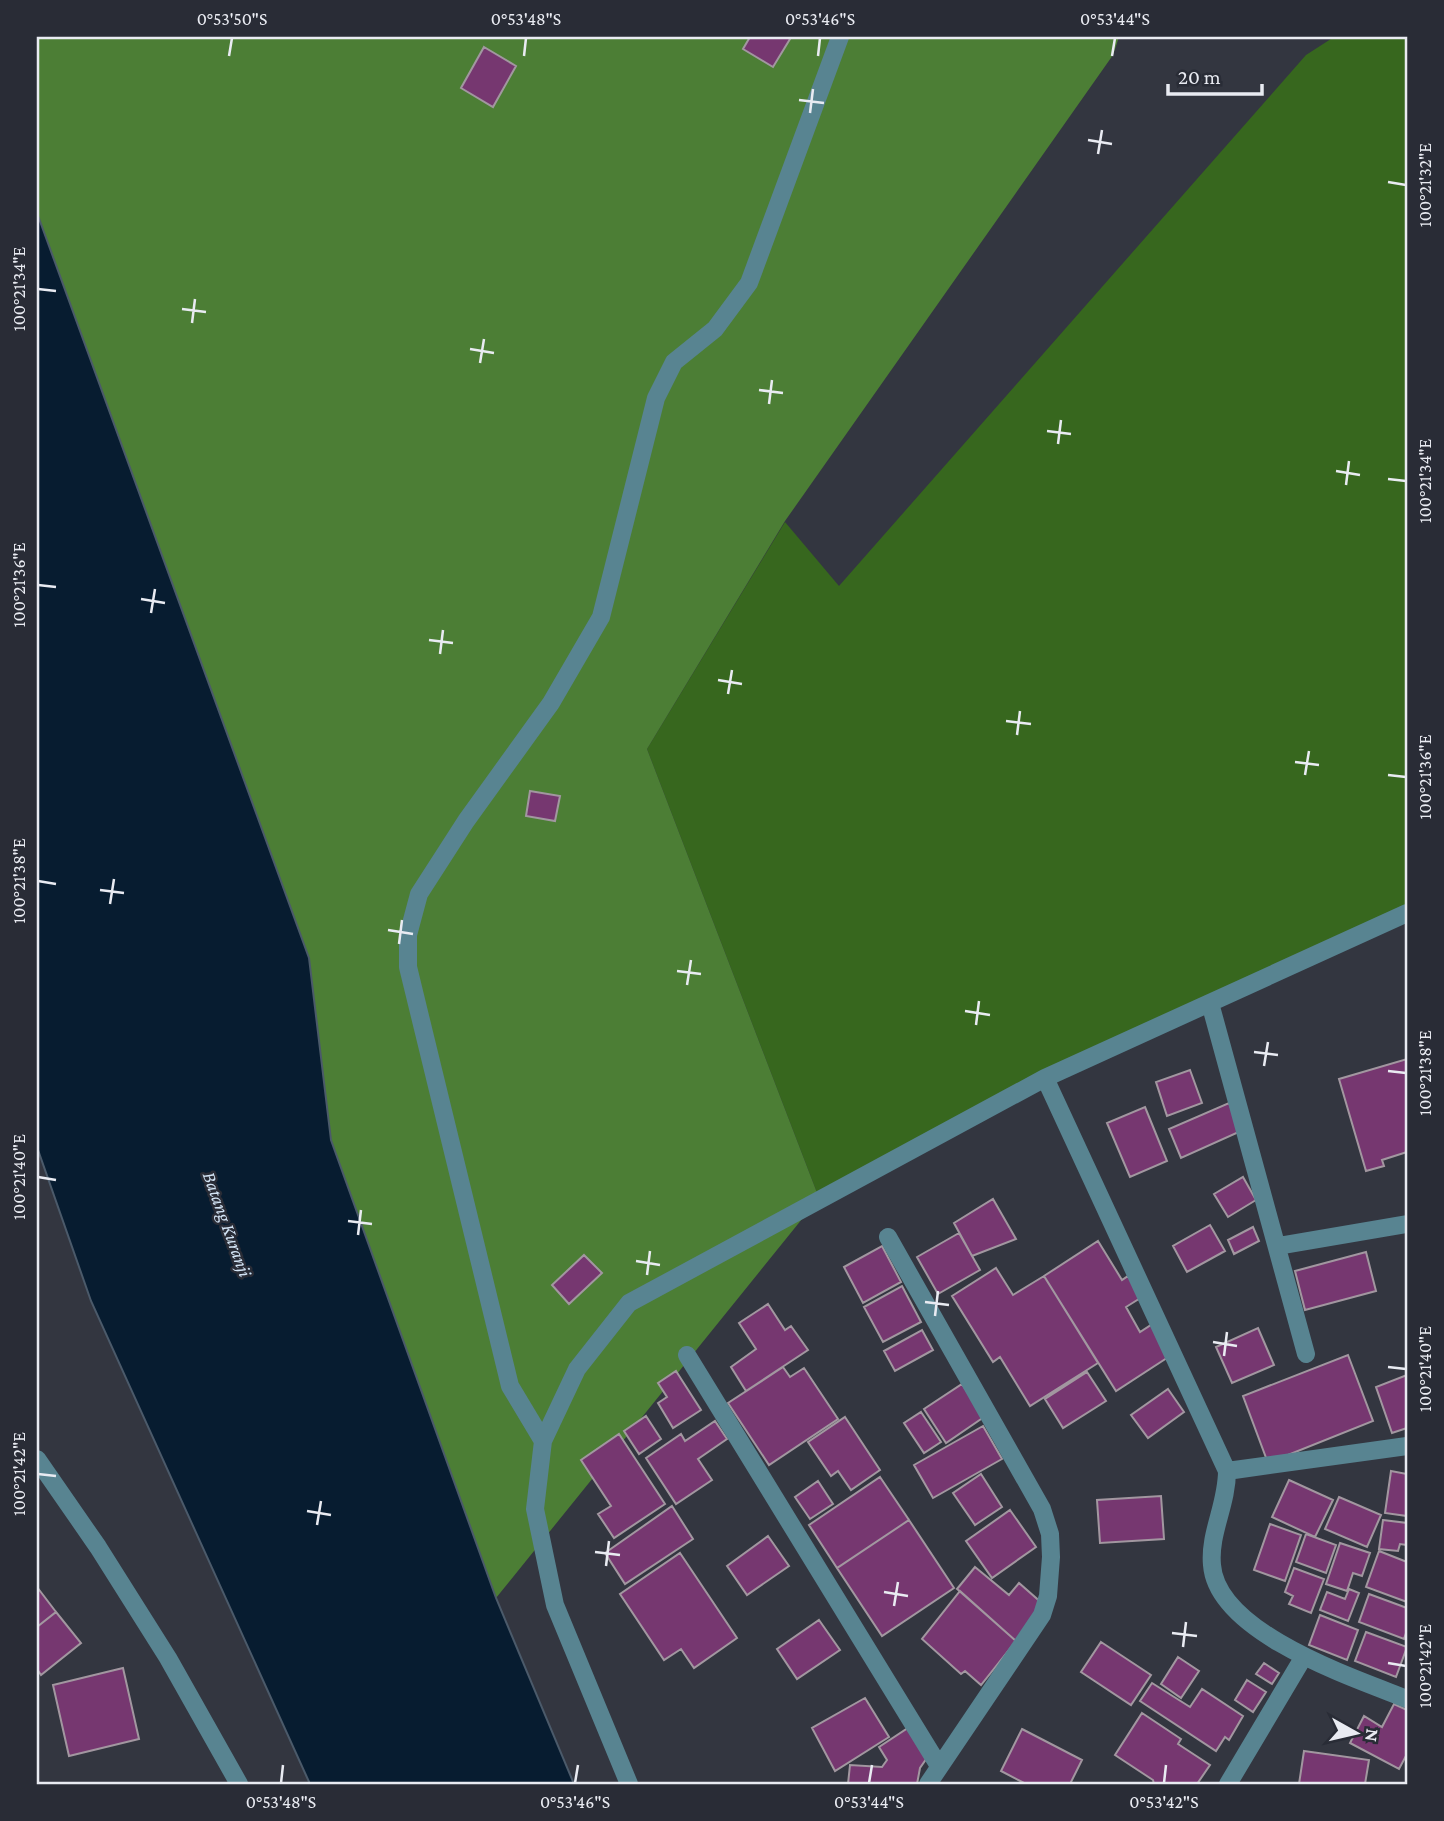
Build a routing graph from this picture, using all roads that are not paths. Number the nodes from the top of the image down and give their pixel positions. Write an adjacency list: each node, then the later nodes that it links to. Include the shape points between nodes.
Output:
1 (840, 37): 10 (street, via 749,283 715,329 674,362 656,398 601,617 551,703 419,894 408,935 408,967 510,1386)
2 (1407, 916): 3 (street)
3 (1210, 1003): 4 (street); 7 (street)
4 (1045, 1078): 10 (street, via 629,1303 577,1369); 13 (street)
5 (1407, 1224): 7 (street)
6 (888, 1237): 16 (street, via 1042,1509 1050,1534 1051,1577 1042,1615)
7 (1278, 1246): 8 (street)
8 (1307, 1354)
9 (687, 1355): 16 (street)
10 (543, 1441): 18 (street, via 535,1509 555,1605)
11 (1407, 1446): 13 (street)
12 (37, 1459): 17 (street, via 99,1547)
13 (1227, 1471): 14 (street, via 1227,1496 1213,1537 1211,1567 1220,1589 1244,1618)
14 (1303, 1658): 15 (street); 20 (street)
15 (1407, 1699)
16 (939, 1766): 19 (street)
17 (239, 1784)
18 (629, 1784)
19 (928, 1784)
20 (1228, 1784)

